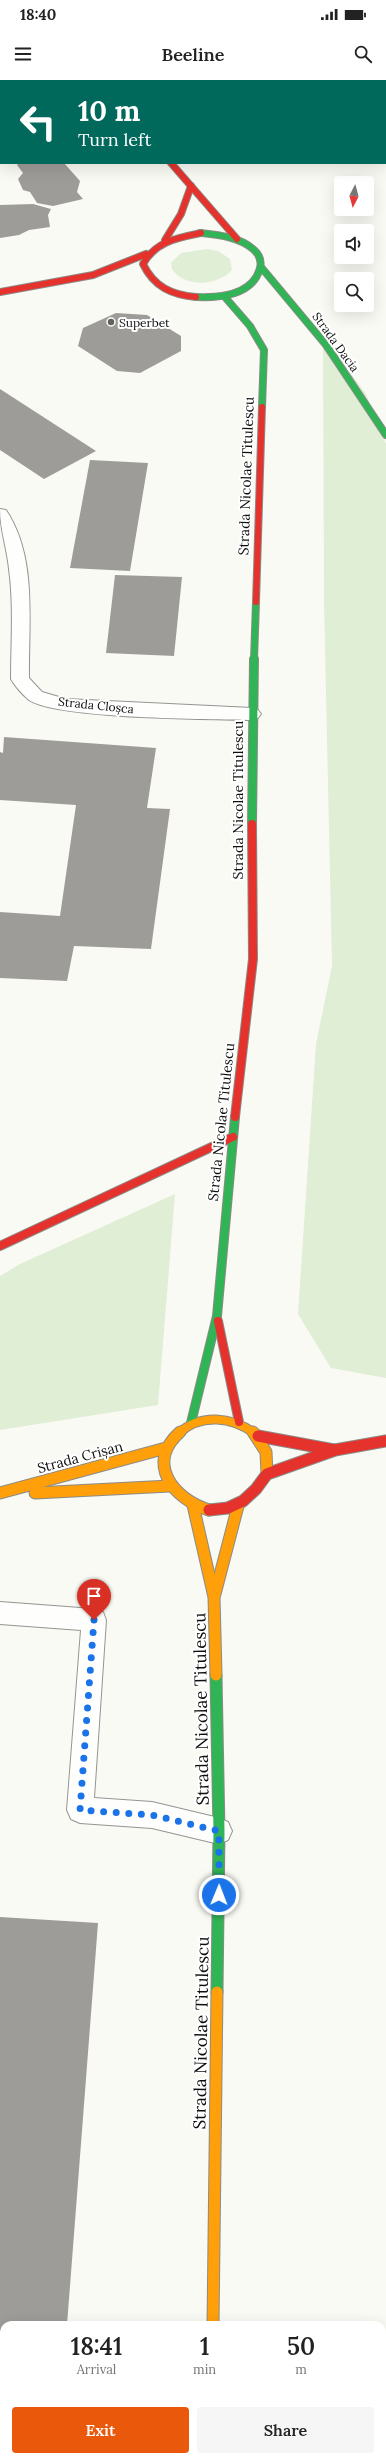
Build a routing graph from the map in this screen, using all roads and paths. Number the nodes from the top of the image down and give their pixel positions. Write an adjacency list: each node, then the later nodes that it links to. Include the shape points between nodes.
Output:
1 (172, 164): 2 (main road)
2 (190, 186): 3 (main road); 4 (main road, via 187,204)
3 (237, 239): 4 (main road, via 200,233); 6 (main road, Strada Dacia, via 259,256)
4 (165, 240): 5 (main road)
5 (146, 254): 7 (main road, via 123,266); 10 (main road, via 142,263 143,272 149,281)
6 (261, 267): 12 (main road, via 251,284); 13 (main road, Strada Dacia, via 326,345)
7 (88, 277): 8 (main road); 11 (main road)
8 (118, 277)
9 (141, 282): 10 (main road)
10 (159, 288): 12 (main road, via 189,297)
11 (0, 292)
12 (224, 296): 15 (main road, Strada Nicolae Titulescu, via 250,326 264,350)
13 (386, 435)
14 (0, 514): 15 (street, Strada Cloșca, via 9,525 18,567 20,679 36,696 65,704)
15 (252, 714): 16 (main road, Strada Nicolae Titulescu, via 253,958)
16 (233, 1137): 17 (main road); 18 (main road, Strada Nicolae Titulescu)
17 (0, 1246)
18 (217, 1316): 19 (main road, Strada Nicolae Titulescu); 20 (main road, Strada Nicolae Titulescu)
19 (239, 1422): 20 (main road, via 224,1418 207,1418); 21 (main road)
20 (191, 1423): 23 (main road, via 172,1438)
21 (258, 1436): 24 (main road); 25 (main road, via 268,1454)
22 (386, 1441): 24 (main road)
23 (166, 1448): 26 (main road, via 164,1461); 27 (main road, Strada Crișan)
24 (335, 1450): 25 (main road)
25 (267, 1474): 29 (main road, via 257,1493)
26 (170, 1486): 27 (main road, Strada Crișan); 28 (main road)
27 (0, 1494)
28 (193, 1505): 29 (main road, via 223,1510); 30 (main road, Strada Nicolae Titulescu)
29 (238, 1506): 30 (main road, Strada Nicolae Titulescu)
30 (214, 1597): 32 (main road, Strada Nicolae Titulescu)
31 (0, 1613): 32 (street, via 94,1620 80,1810 152,1815)
32 (219, 1831): 33 (main road, Strada Nicolae Titulescu)
33 (213, 2321)

